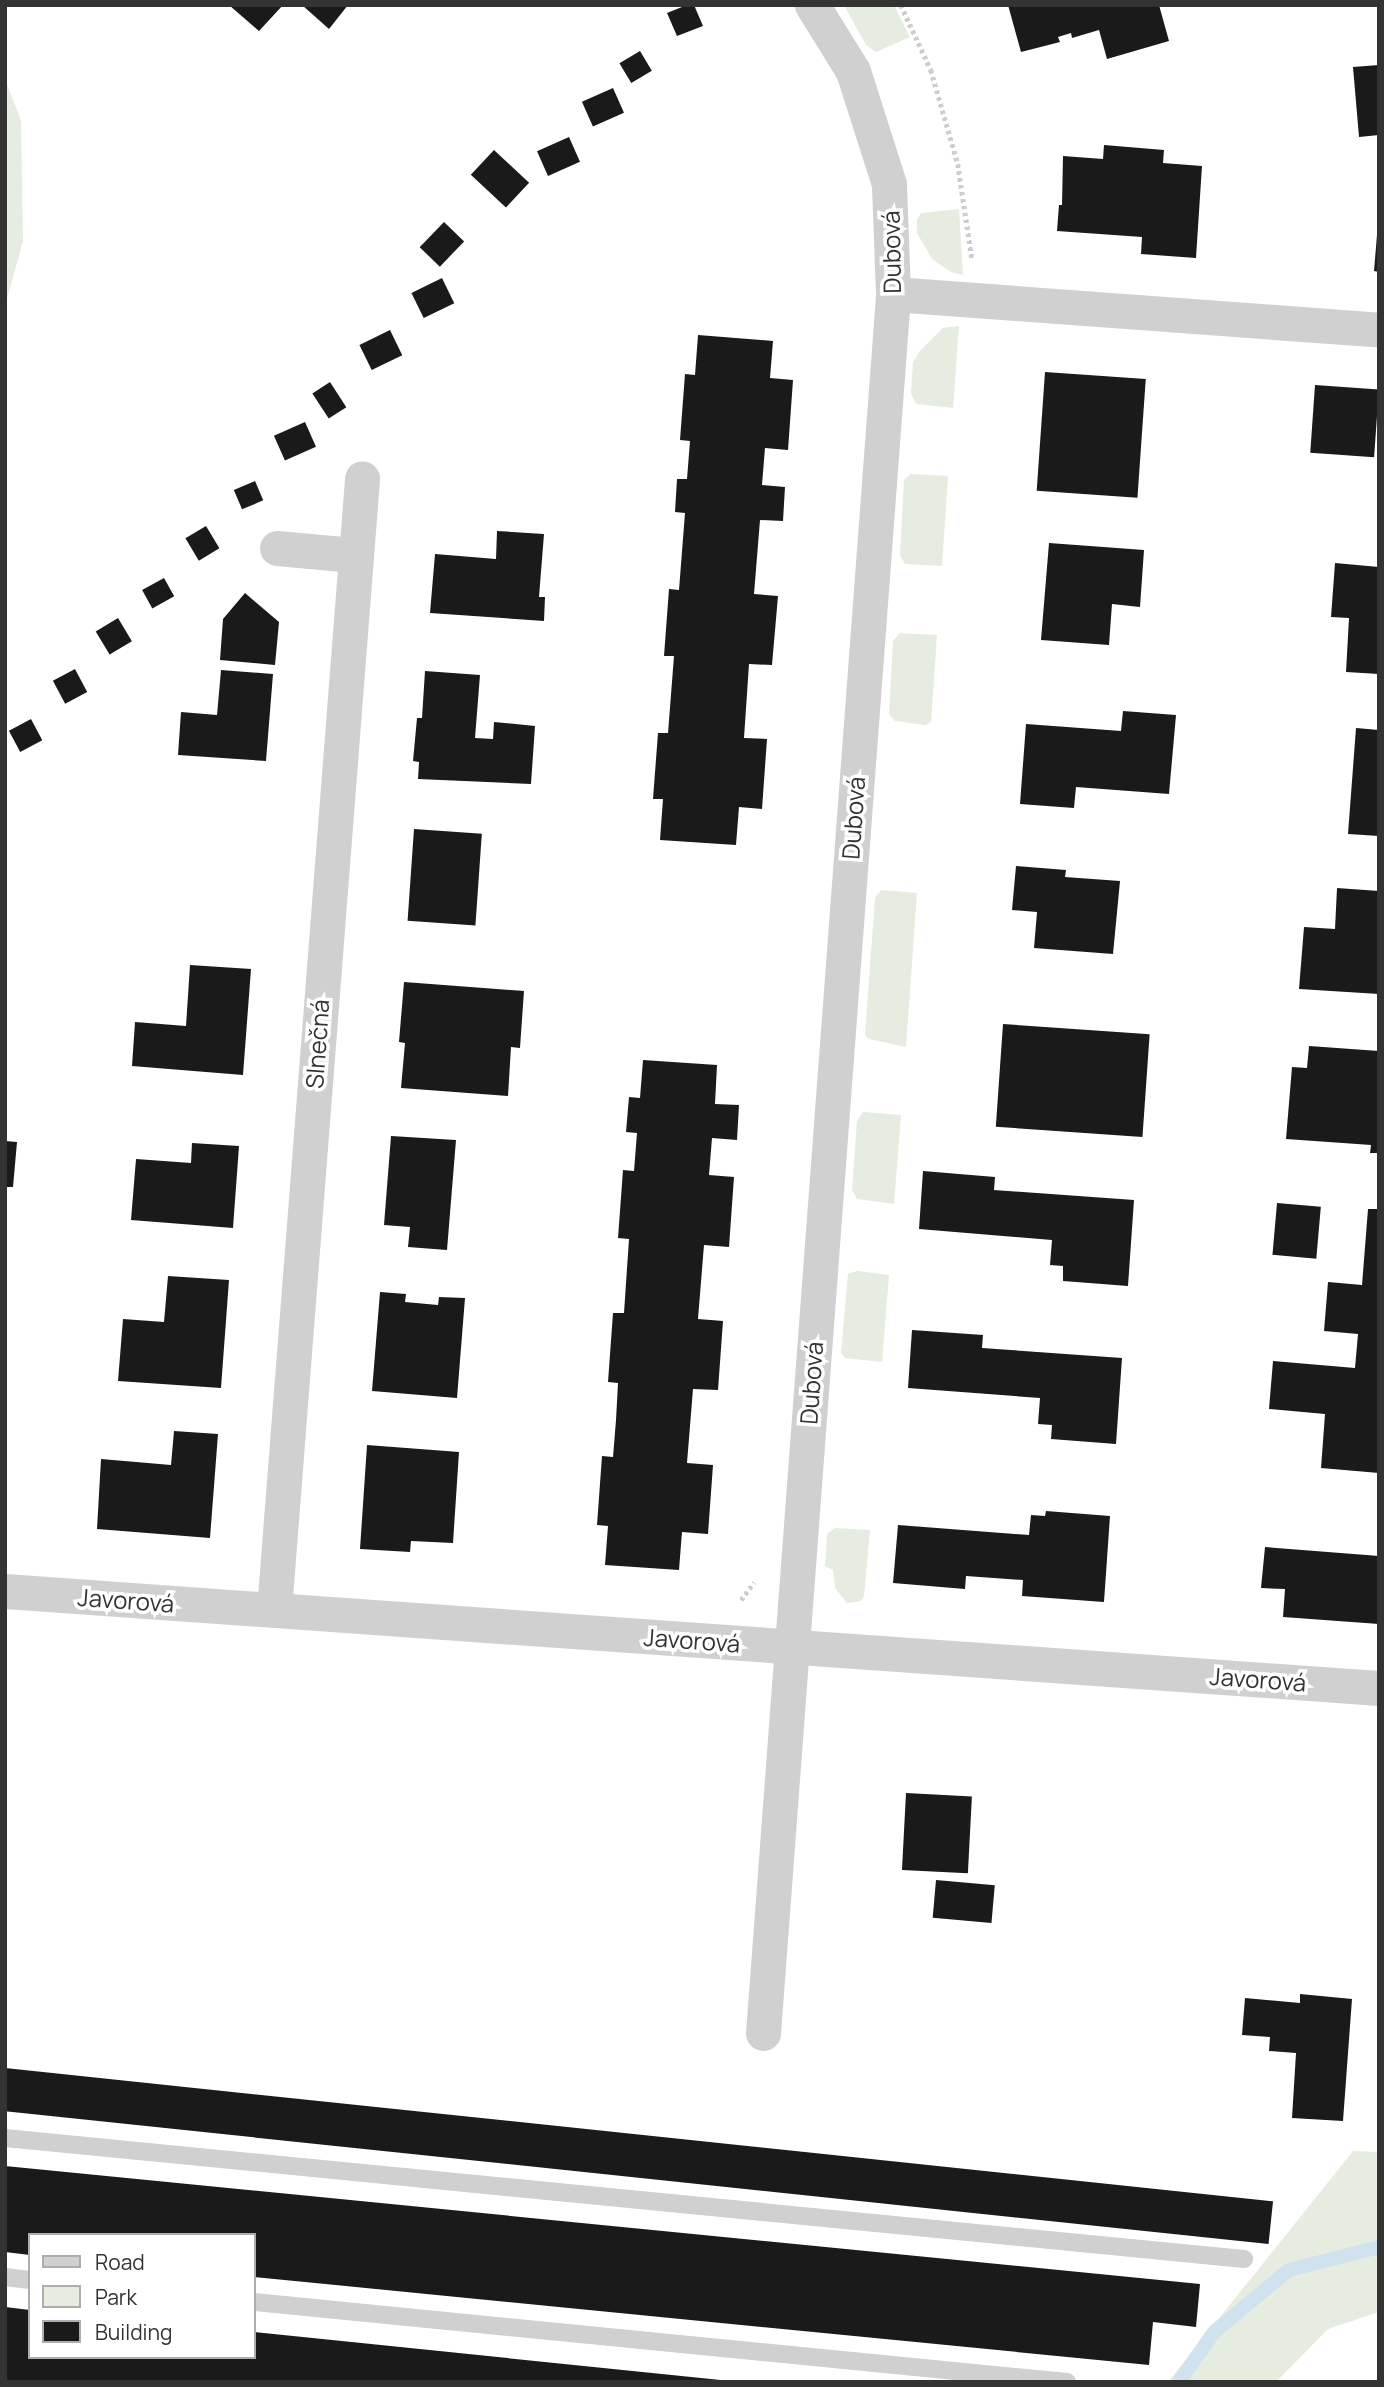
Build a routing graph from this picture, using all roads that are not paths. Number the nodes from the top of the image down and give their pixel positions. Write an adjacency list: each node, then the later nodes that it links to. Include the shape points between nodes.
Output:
1 (812, 5): 2 (street, Dubová, via 853,71 889,184)
2 (893, 294): 3 (street); 9 (street, Dubová)
3 (1379, 330)
4 (362, 478): 6 (street, Slnečná)
5 (277, 548): 6 (street)
6 (354, 555): 8 (street, Slnečná)
7 (5, 1591): 8 (street, Javorová)
8 (274, 1610): 9 (street, Javorová)
9 (791, 1647): 10 (street, Javorová); 11 (street, Dubová)
10 (1379, 1688)
11 (763, 2033)
12 (5, 2138): 13 (lane)
13 (1244, 2259)
14 (5, 2277): 15 (lane)
15 (28, 2280)
16 (256, 2302): 17 (lane)
17 (1068, 2382)

